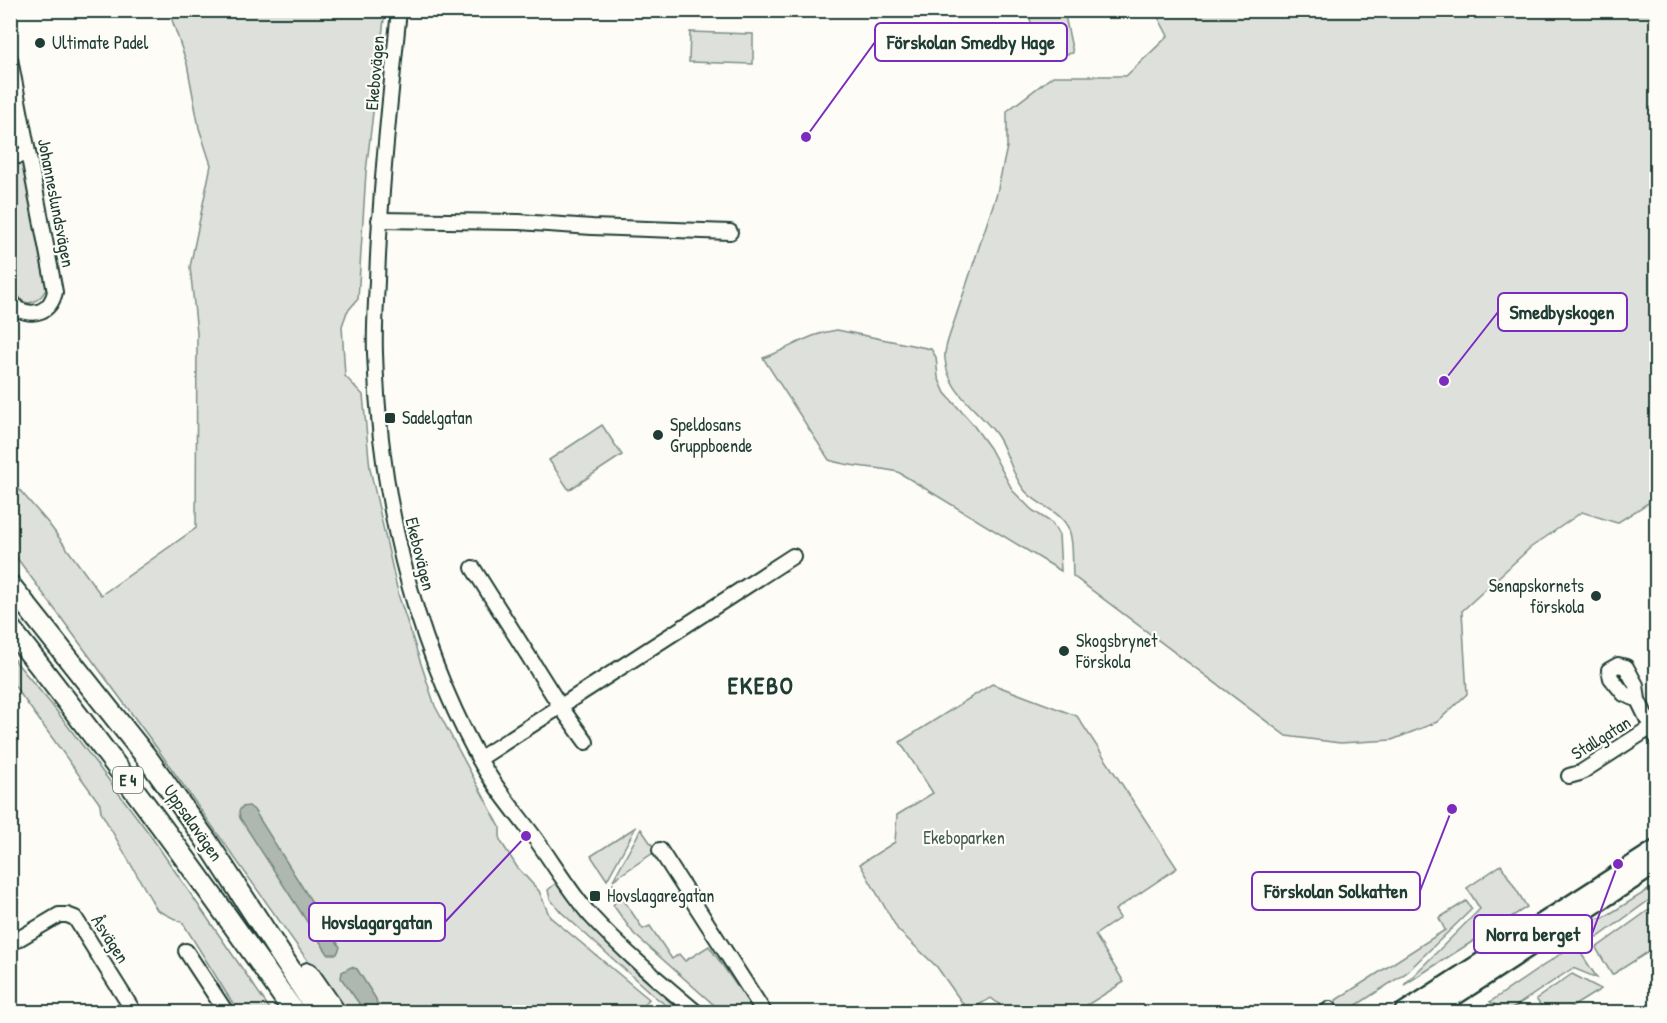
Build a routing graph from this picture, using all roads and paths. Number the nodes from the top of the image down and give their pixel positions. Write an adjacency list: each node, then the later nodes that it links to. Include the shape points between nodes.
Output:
1 (399, 10): 6 (street, Ekebovägen)
2 (10, 59): 3 (street, Johanneslundsvägen)
3 (12, 77): 4 (street, Johanneslundsvägen)
4 (28, 154): 5 (street); 8 (street, Johanneslundsvägen, via 55,292 48,308 30,314 17,309)
5 (10, 158)
6 (379, 220): 7 (street); 17 (street, Ekebovägen, via 374,350 390,506 412,597 440,675)
7 (730, 232)
8 (10, 298)
9 (793, 556): 14 (street)
10 (473, 568): 14 (street)
11 (10, 585): 19 (highway, Uppsalavägen / E 4, via 148,759)
12 (10, 628): 23 (highway, Uppsalavägen / E 4, via 110,755)
13 (1640, 704): 15 (street, Stallgatan)
14 (560, 706): 16 (street); 17 (street)
15 (1655, 727): 18 (street, Stallgatan)
16 (586, 742)
17 (479, 759): 32 (street, Ekebovägen, via 589,914)
18 (1569, 776)
19 (206, 840): 30 (highway, Uppsalavägen / E 4); 31 (highway)
20 (1656, 849): 34 (main road)
21 (660, 850): 33 (street)
22 (1656, 865): 35 (main road)
23 (242, 936): 28 (highway); 29 (highway, Uppsalavägen / E 4)
24 (10, 944): 26 (street, Åsvägen, via 59,915 75,918)
25 (186, 951): 27 (street)
26 (134, 1012)
27 (226, 1012)
28 (287, 1012)
29 (294, 1012)
30 (318, 1012)
31 (335, 1012)
32 (696, 1012)
33 (764, 1012)
34 (1403, 1012)
35 (1431, 1012)

